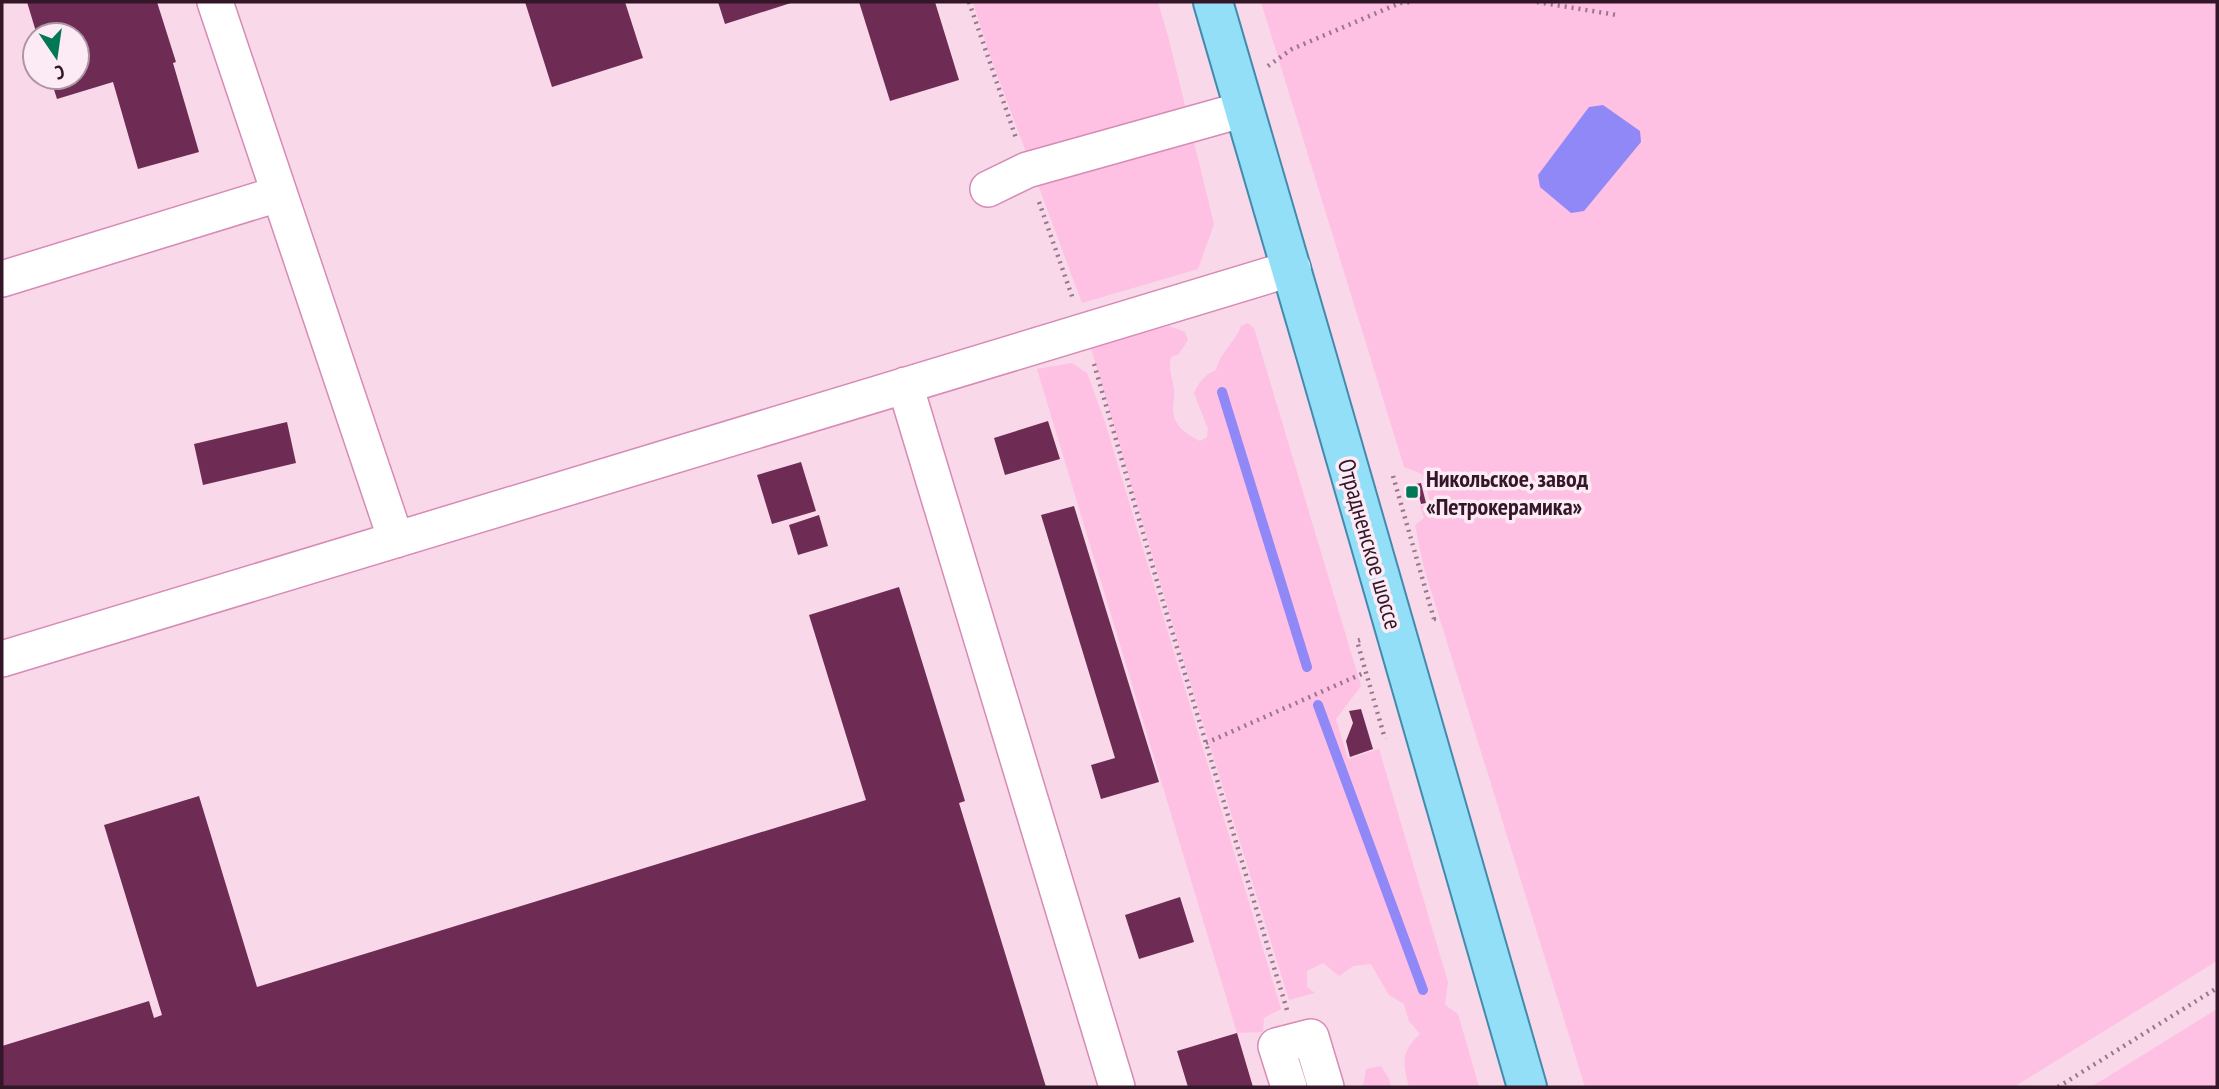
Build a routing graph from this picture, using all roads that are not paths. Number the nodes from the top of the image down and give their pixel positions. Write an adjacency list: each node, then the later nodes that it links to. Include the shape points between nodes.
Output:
1 (215, 2): 5 (lane)
2 (1213, 2): 3 (main road, Отрадненское шоссе)
3 (1242, 98): 4 (lane, via 1027,170); 6 (main road, Отрадненское шоссе)
4 (988, 188)
5 (278, 194): 7 (lane); 9 (lane)
6 (1293, 268): 8 (lane); 14 (main road, Отрадненское шоссе)
7 (2, 279)
8 (905, 385): 9 (lane); 11 (lane)
9 (396, 540): 10 (lane)
10 (2, 659)
11 (1118, 1087)
12 (1289, 1087): 13 (lane, via 1276,1046 1311,1037)
13 (1326, 1087)
14 (1527, 1087)

